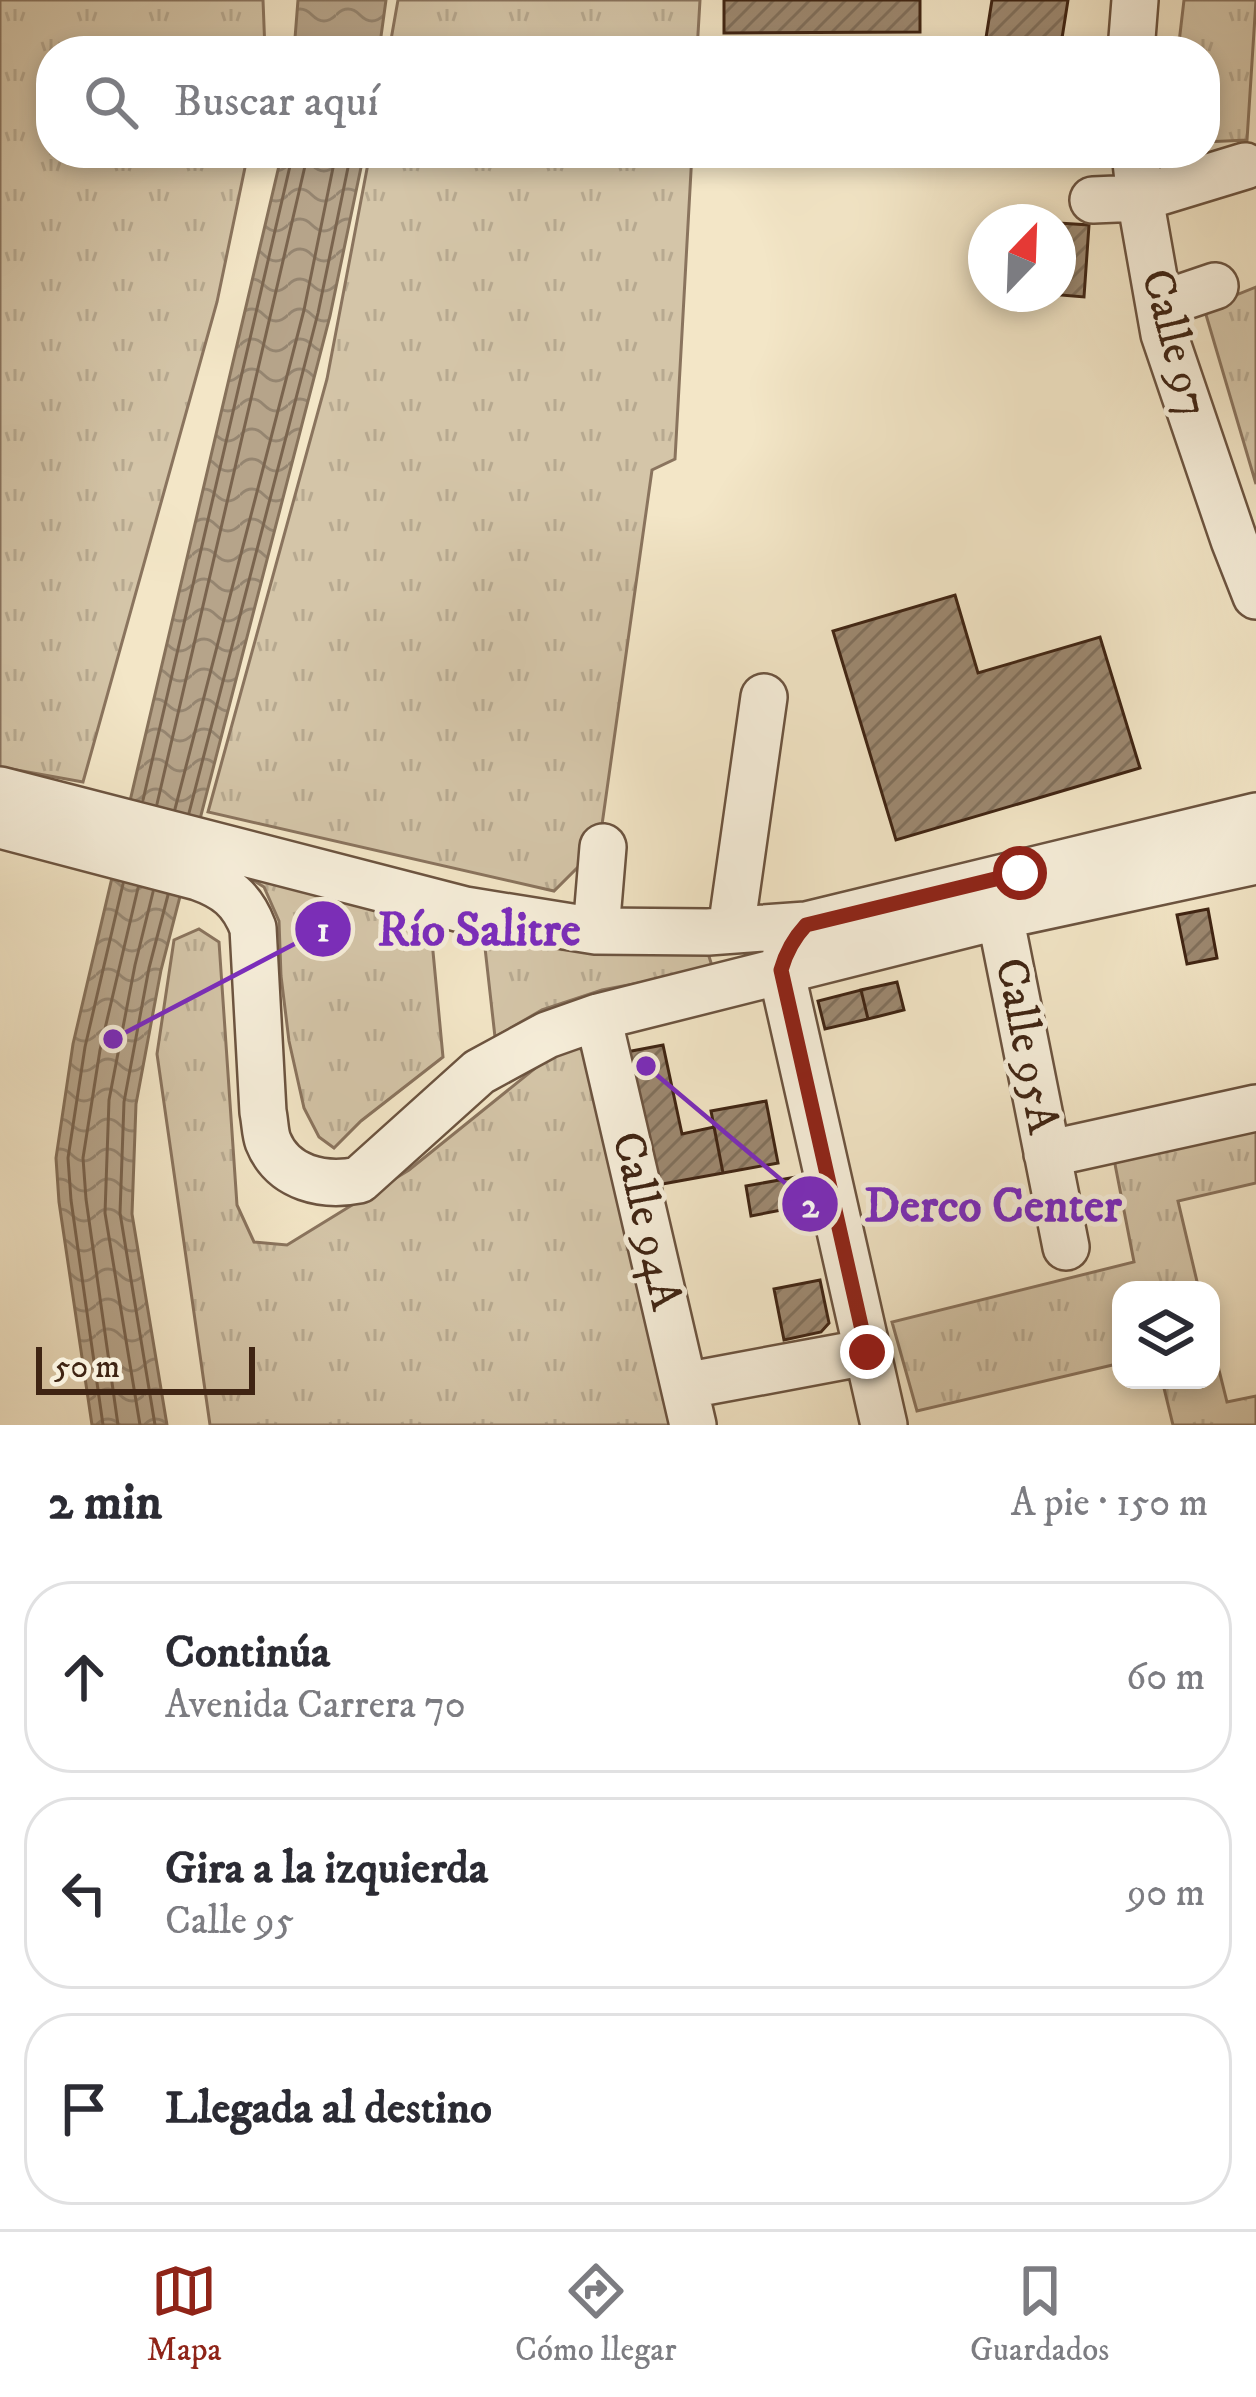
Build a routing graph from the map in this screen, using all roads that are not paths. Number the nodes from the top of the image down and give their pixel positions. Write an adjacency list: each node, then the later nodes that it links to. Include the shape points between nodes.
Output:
1 (1135, 0): 2 (street)
2 (1131, 36)
3 (1245, 166): 5 (street)
4 (1214, 168): 6 (street)
5 (1220, 168)
6 (1120, 174): 8 (street, Calle 97)
7 (1215, 286): 8 (street)
8 (1159, 305): 9 (street, Calle 97)
9 (1256, 596)
10 (764, 697): 18 (street)
11 (1256, 816): 17 (street)
12 (25, 817): 14 (street)
13 (603, 847): 19 (street)
14 (206, 861): 19 (street); 21 (street, via 253,928 268,1142 284,1164 318,1183 359,1180 479,1072)
15 (1256, 861): 16 (street)
16 (1000, 916): 20 (street); 23 (street, Calle 95A)
17 (806, 925): 18 (street); 20 (street)
18 (731, 930): 19 (street)
19 (596, 931)
20 (781, 970): 21 (street); 25 (street)
21 (598, 1017): 26 (street, Calle 94A)
22 (1256, 1108): 23 (street)
23 (1047, 1154): 24 (street, Calle 95A)
24 (1066, 1247)
25 (867, 1352): 26 (street); 27 (street)
26 (688, 1406)
27 (884, 1425)

